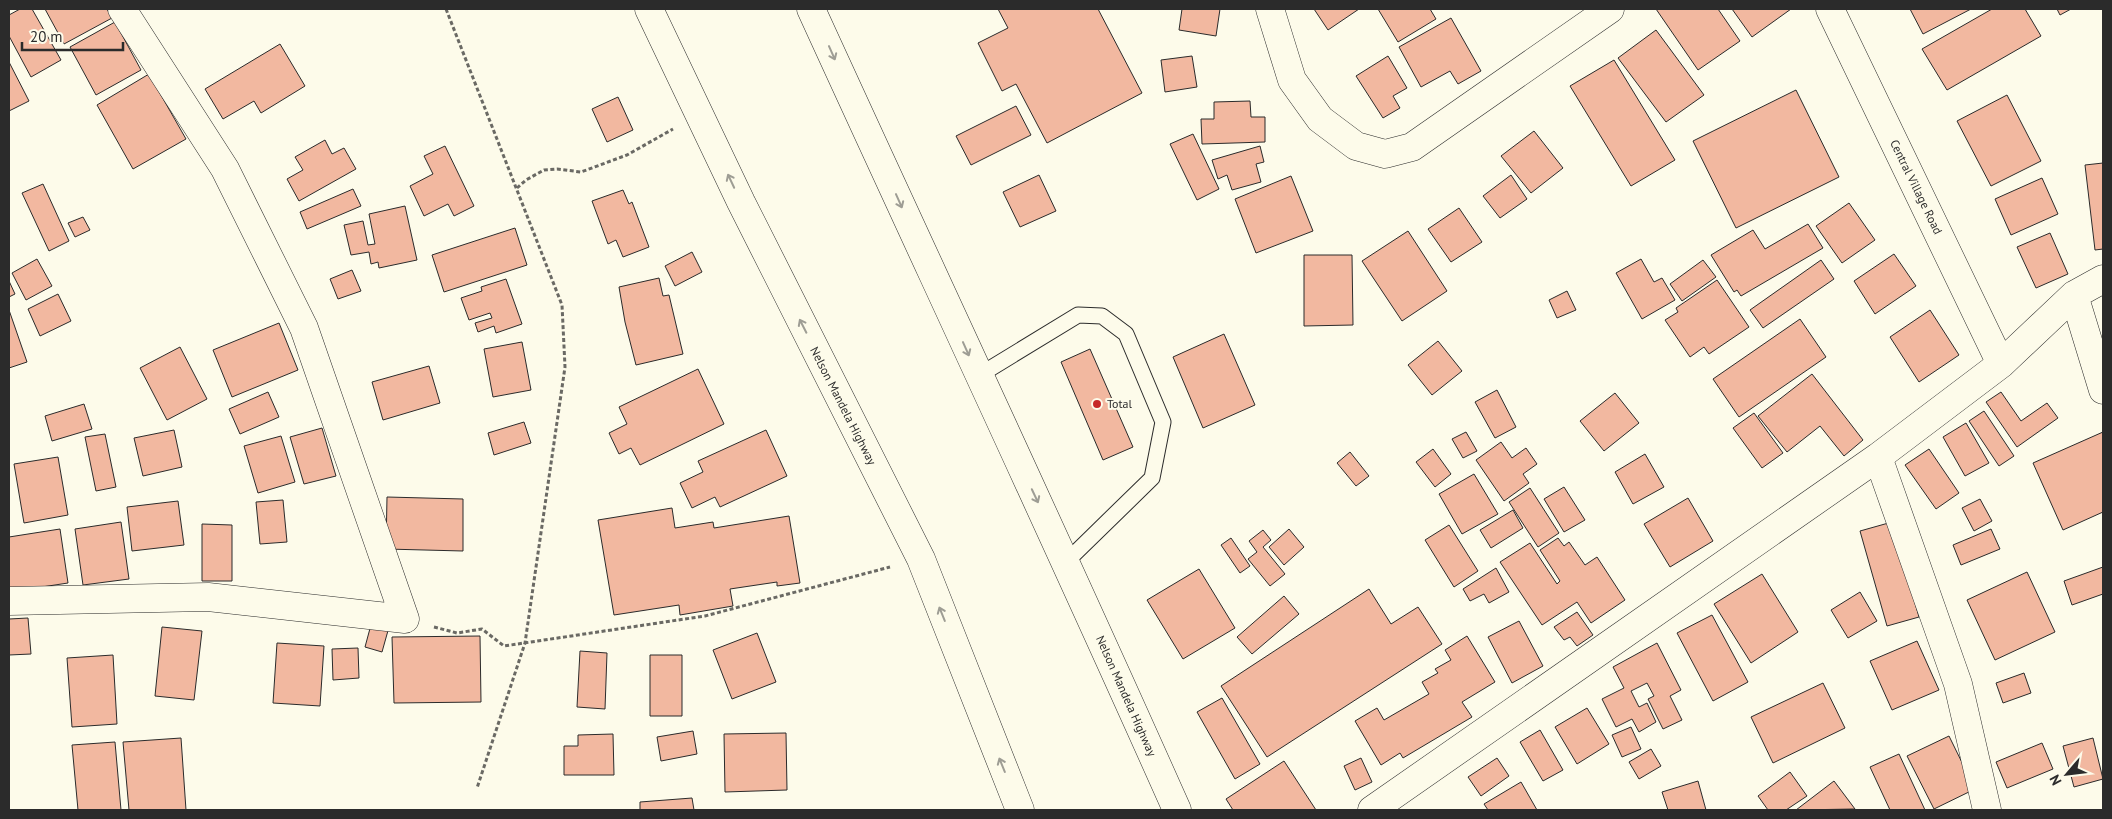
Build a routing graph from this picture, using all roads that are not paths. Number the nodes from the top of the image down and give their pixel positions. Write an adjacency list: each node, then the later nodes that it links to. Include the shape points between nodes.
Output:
1 (122, 9): 14 (main road, via 225,169 304,328 405,619 208,597)
2 (648, 9): 15 (main road, Nelson Mandela Highway, one-way to 2, via 921,559 741,202)
3 (811, 9): 10 (main road, Nelson Mandela Highway, one-way to 10)
4 (1270, 9): 5 (main road, via 1292,80 1320,119 1356,146 1385,154 1412,147)
5 (1610, 9)
6 (1830, 9): 9 (main road, Central Village Road)
7 (2103, 279): 8 (main road)
8 (2074, 295): 9 (main road); 11 (main road)
9 (2002, 364): 12 (main road)
10 (978, 376): 13 (main road, Nelson Mandela Highway, one-way to 13); 13 (lane, via 1078,315 1102,316 1126,334 1163,422 1152,478)
11 (2103, 390)
12 (1878, 457): 17 (main road); 18 (main road, via 1958,684)
13 (1066, 562): 16 (main road, Nelson Mandela Highway)
14 (9, 601)
15 (1020, 810)
16 (1177, 810)
17 (1372, 810)
18 (1987, 810)

